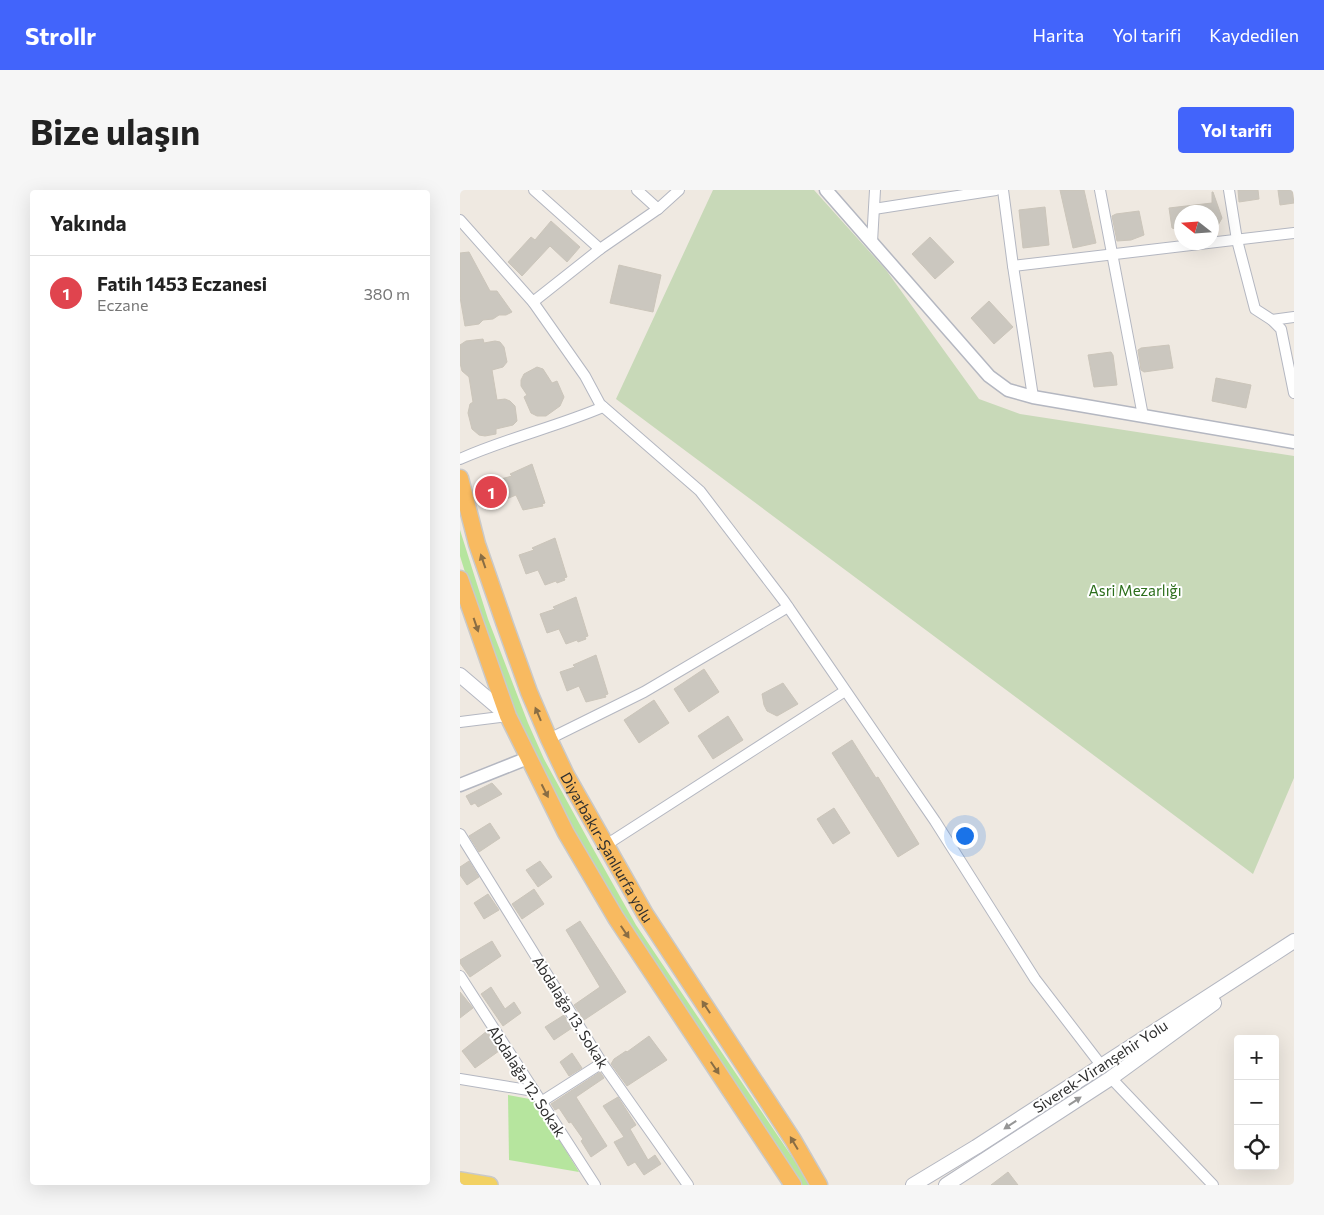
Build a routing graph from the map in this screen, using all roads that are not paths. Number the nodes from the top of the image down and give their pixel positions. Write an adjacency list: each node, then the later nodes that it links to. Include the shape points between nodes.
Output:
1 (534, 190): 16 (street)
2 (637, 190): 10 (street)
3 (679, 190): 10 (street)
4 (826, 190): 15 (street)
5 (875, 190): 11 (street)
6 (996, 190): 11 (street)
7 (1003, 190): 18 (street)
8 (1100, 190): 17 (street)
9 (1229, 190): 14 (street)
10 (658, 208): 16 (street)
11 (874, 208): 15 (street)
12 (460, 220): 19 (street)
13 (1294, 233): 14 (street)
14 (1237, 240): 17 (street); 21 (street, via 1255,309)
15 (872, 242): 23 (street, via 989,376 1008,390)
16 (600, 249): 19 (street)
17 (1112, 255): 18 (street); 25 (street)
18 (1012, 266): 23 (street)
19 (533, 302): 24 (street)
20 (1294, 317): 21 (street)
21 (1272, 320): 22 (street, via 1281,329)
22 (1294, 393)
23 (1033, 398): 25 (street)
24 (603, 407): 27 (street); 30 (street, via 700,491)
25 (1143, 416): 26 (street)
26 (1294, 442)
27 (460, 459)
28 (460, 478): 35 (highway, Diyarbakır-Şanlıurfa yolu, one-way to 28, via 526,684 477,544)
29 (460, 579): 33 (highway, Diyarbakır-Şanlıurfa yolu, one-way to 33)
30 (788, 607): 32 (street); 35 (street, via 644,692)
31 (460, 675): 33 (main road)
32 (845, 691): 39 (street); 43 (street, via 935,821 1035,979)
33 (508, 716): 34 (street); 36 (highway, Diyarbakır-Şanlıurfa yolu)
34 (460, 722)
35 (549, 739): 39 (highway, Diyarbakır-Şanlıurfa yolu)
36 (528, 758): 37 (street); 52 (highway, Diyarbakır-Şanlıurfa yolu, one-way to 52, via 566,833 616,918)
37 (460, 785)
38 (460, 834): 42 (street, Abdalağa 13. Sokak)
39 (606, 845): 53 (highway, Diyarbakır-Şanlıurfa yolu, one-way to 39, via 646,914)
40 (1290, 944): 43 (main road, Siverek-Viranşehir Yolu); 44 (main road, Siverek-Viranşehir Yolu)
41 (460, 976): 46 (street, Abdalağa 12. Sokak)
42 (602, 1063): 47 (street); 51 (street, Abdalağa 13. Sokak)
43 (1101, 1065): 54 (main road, Siverek-Viranşehir Yolu, one-way to 54)
44 (1111, 1078): 55 (main road, Siverek-Viranşehir Yolu, one-way to 44); 56 (street)
45 (460, 1080): 46 (street)
46 (534, 1091): 47 (street, Abdalağa 12. Sokak)
47 (541, 1102): 50 (street, Abdalağa 12. Sokak)
48 (460, 1180): 49 (main road)
49 (490, 1185)
50 (595, 1185)
51 (688, 1185)
52 (793, 1185)
53 (819, 1185)
54 (913, 1185)
55 (946, 1185)
56 (1213, 1185)

